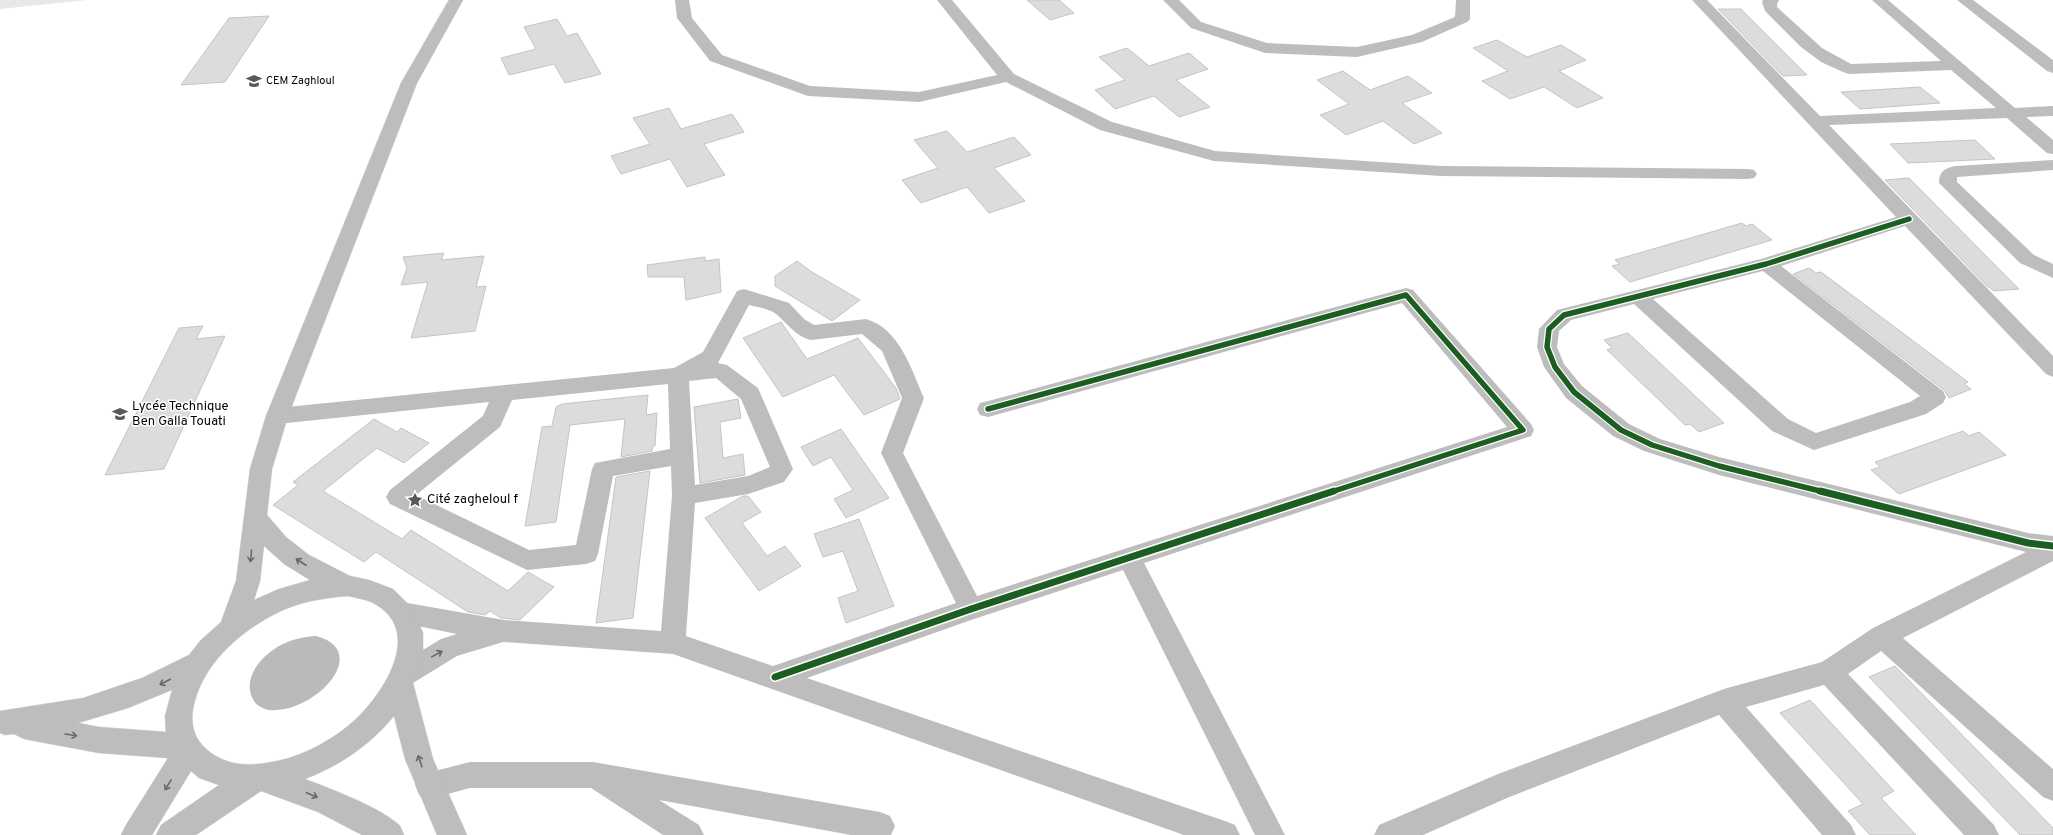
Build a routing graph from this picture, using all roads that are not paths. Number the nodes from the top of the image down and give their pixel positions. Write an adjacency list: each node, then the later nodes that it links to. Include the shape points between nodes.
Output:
1 (456, 0): 27 (street, via 409,83)
2 (682, 0): 12 (street, via 686,18 716,58 808,91 919,97)
3 (944, 0): 12 (street)
4 (1170, 0): 5 (street, via 1196,25 1265,48 1357,52 1417,39 1462,19)
5 (1463, 0)
6 (1699, 0): 15 (street)
7 (1772, 0): 10 (street, via 1769,2 1770,8 1823,58 1834,65 1849,69)
8 (1880, 0): 10 (street)
9 (1964, 0): 11 (street)
10 (1956, 65): 14 (street)
11 (2053, 68)
12 (1008, 76): 18 (street, via 1106,126 1214,156 1441,171)
13 (2053, 111): 14 (street)
14 (2011, 113): 15 (street); 16 (street)
15 (1814, 121): 19 (street)
16 (2053, 149)
17 (2053, 165): 21 (street, via 1956,171 1948,175 1948,183 2027,259)
18 (1748, 174)
19 (1909, 220): 20 (street); 23 (street)
20 (1766, 264): 22 (street); 22 (street, via 1935,397 1918,408 1814,442 1780,425)
21 (2053, 272)
22 (1638, 297): 31 (street, via 1564,315 1549,329 1547,347 1555,367 1574,392 1621,430 1652,445 1719,466 2028,543)
23 (2053, 369)
24 (678, 375): 25 (street); 28 (street); 29 (street, via 720,370 750,394 782,469 776,476 748,485); 35 (street, via 711,357 744,296 782,308 797,324 811,333 866,326 891,347 913,398 892,453)
25 (504, 393): 27 (street); 28 (street, via 492,421 398,497 527,560 586,554 603,469)
26 (988, 409): 33 (street, via 1406,295 1524,430)
27 (277, 416): 30 (street, via 261,469)
28 (682, 456): 29 (street)
29 (684, 496): 40 (street)
30 (255, 517): 34 (street, one-way to 30, via 319,574 298,560 277,544); 37 (street, one-way to 37, via 248,582)
31 (2053, 546)
32 (2053, 550): 39 (street)
33 (1129, 558): 35 (street); 62 (street)
34 (348, 586): 36 (street, via 370,591 388,600); 37 (street, via 326,587 277,600)
35 (970, 609): 43 (street)
36 (402, 614): 38 (street); 44 (street, via 408,626 410,641 409,658)
37 (231, 628): 41 (street)
38 (504, 631): 40 (street); 44 (street, one-way to 38, via 450,647)
39 (1882, 636): 42 (street); 49 (street)
40 (673, 643): 43 (street)
41 (199, 663): 46 (street, one-way to 46, via 123,700 83,712 44,718); 47 (street, via 186,685 180,706 178,727)
42 (1829, 672): 45 (street); 65 (street)
43 (775, 677): 53 (street)
44 (402, 680): 50 (street, via 383,710 358,735 328,755 295,770); 51 (street, one-way to 44, via 419,759)
45 (1724, 701): 63 (street, via 1498,788); 64 (street)
46 (3, 720): 47 (street, one-way to 47, via 61,734)
47 (186, 749): 50 (street, via 199,764 214,772 232,777); 54 (street, one-way to 54)
48 (593, 775): 51 (street, via 470,775); 59 (street); 60 (street, via 880,826)
49 (2048, 775)
50 (258, 778): 52 (street); 57 (street, one-way to 57, via 302,791 340,807)
51 (429, 785): 58 (street)
52 (211, 809): 55 (street); 56 (street)
53 (1174, 827): 61 (street)
54 (136, 835)
55 (171, 835)
56 (187, 835)
57 (389, 835)
58 (452, 835)
59 (689, 835)
60 (875, 835)
61 (1225, 835)
62 (1270, 835)
63 (1389, 835)
64 (1841, 835)
65 (1984, 835)

